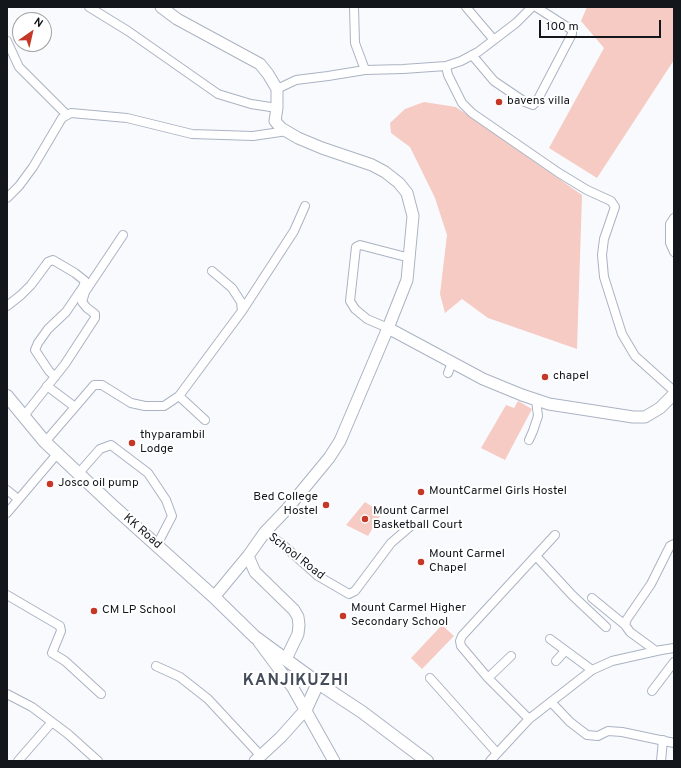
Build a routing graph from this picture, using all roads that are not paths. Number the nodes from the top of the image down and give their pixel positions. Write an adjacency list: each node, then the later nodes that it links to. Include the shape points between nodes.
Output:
1 (89, 7): 13 (street, via 218,94 250,104)
2 (161, 7): 12 (main road, via 177,19 260,64)
3 (354, 7): 11 (street, via 355,43)
4 (466, 7): 7 (street)
5 (532, 7): 7 (street)
6 (536, 7): 9 (street, via 572,30 572,34 533,105 494,81)
7 (494, 40): 9 (street)
8 (7, 41): 14 (street, via 19,68)
9 (472, 55): 10 (street)
10 (446, 66): 11 (street); 30 (street, via 462,103 472,113 587,190 611,201 615,207 604,239 602,255 604,278 622,334 636,356)
11 (365, 70): 12 (street, via 296,80)
12 (276, 89): 13 (main road)
13 (277, 108): 15 (main road, via 275,121)
14 (67, 115): 15 (street, via 70,113 127,118 192,134 254,136); 16 (street, via 62,118 33,167)
15 (287, 131): 21 (main road, via 322,148 372,165 399,183 407,193 413,216)
16 (7, 198)
17 (305, 206): 24 (street, via 294,231)
18 (674, 218): 20 (street, via 670,224 670,242)
19 (123, 235): 28 (street, via 85,292 82,302 95,314 95,318)
20 (674, 252)
21 (410, 258): 25 (main road, via 407,280); 25 (street, via 360,245 356,248 350,301 367,319)
22 (212, 271): 24 (street, via 232,288 241,302)
23 (7, 306): 28 (street, via 21,295 48,262 53,260 85,281 66,312 48,329 35,350)
24 (242, 311): 33 (street)
25 (388, 328): 26 (main road); 46 (main road, via 343,443)
26 (452, 362): 27 (street); 34 (main road, via 483,379)
27 (448, 373)
28 (55, 377): 29 (street)
29 (47, 386): 35 (street); 36 (street)
30 (674, 390)
31 (674, 394): 34 (main road, via 660,408 645,417)
32 (7, 396): 36 (highway, KK Road)
33 (179, 396): 35 (street, via 164,406 145,406 131,403 102,385 94,385); 37 (street)
34 (536, 400): 38 (street, via 538,416)
35 (74, 407): 39 (street)
36 (23, 417): 39 (highway, KK Road)
37 (206, 420)
38 (529, 440)
39 (45, 442): 40 (highway, KK Road)
40 (57, 454): 41 (highway, KK Road); 43 (street)
41 (78, 474): 49 (highway, KK Road); 49 (street, via 100,449 111,445 148,474 166,500 172,516)
42 (7, 490): 43 (street)
43 (18, 499): 44 (street)
44 (7, 513)
45 (412, 525): 46 (street, School Road, via 391,543 355,591 349,594 318,576)
46 (265, 532): 50 (main road)
47 (555, 535): 51 (street)
48 (674, 544): 55 (street, via 670,546 651,584)
49 (157, 545): 52 (highway, KK Road)
50 (248, 556): 52 (main road); 63 (main road, via 255,572 298,617 298,634)
51 (536, 556): 56 (street); 69 (street, via 460,641 461,646)
52 (214, 597): 57 (highway, KK Road)
53 (8, 598): 73 (street, via 60,626 61,631 52,653 70,665)
54 (592, 598): 55 (street)
55 (625, 625): 61 (street, via 630,632)
56 (606, 627)
57 (255, 637): 63 (highway, KK Road); 75 (main road)
58 (550, 639): 60 (street)
59 (674, 648): 61 (street)
60 (565, 651): 64 (street); 67 (street)
61 (656, 651): 67 (street, via 612,661)
62 (511, 656): 69 (street)
63 (286, 659): 70 (highway, KK Road)
64 (556, 661)
65 (674, 662): 71 (street)
66 (156, 666): 81 (street, via 180,677 208,699)
67 (592, 670): 74 (street)
68 (430, 678): 80 (street)
69 (488, 678): 76 (street)
70 (318, 683): 75 (highway); 85 (highway, KK Road, via 362,712)
71 (652, 691)
72 (7, 694): 77 (street, via 32,707)
73 (101, 694)
74 (551, 702): 76 (street); 78 (street, via 587,735 598,736 608,731)
75 (306, 709): 81 (main road); 84 (main road)
76 (529, 719): 80 (street)
77 (52, 722): 82 (street); 83 (street)
78 (663, 740): 79 (street); 87 (street)
79 (674, 743)
80 (497, 753): 86 (street)
81 (258, 759)
82 (18, 761)
83 (98, 761)
84 (334, 761)
85 (427, 761)
86 (490, 761)
87 (661, 761)

